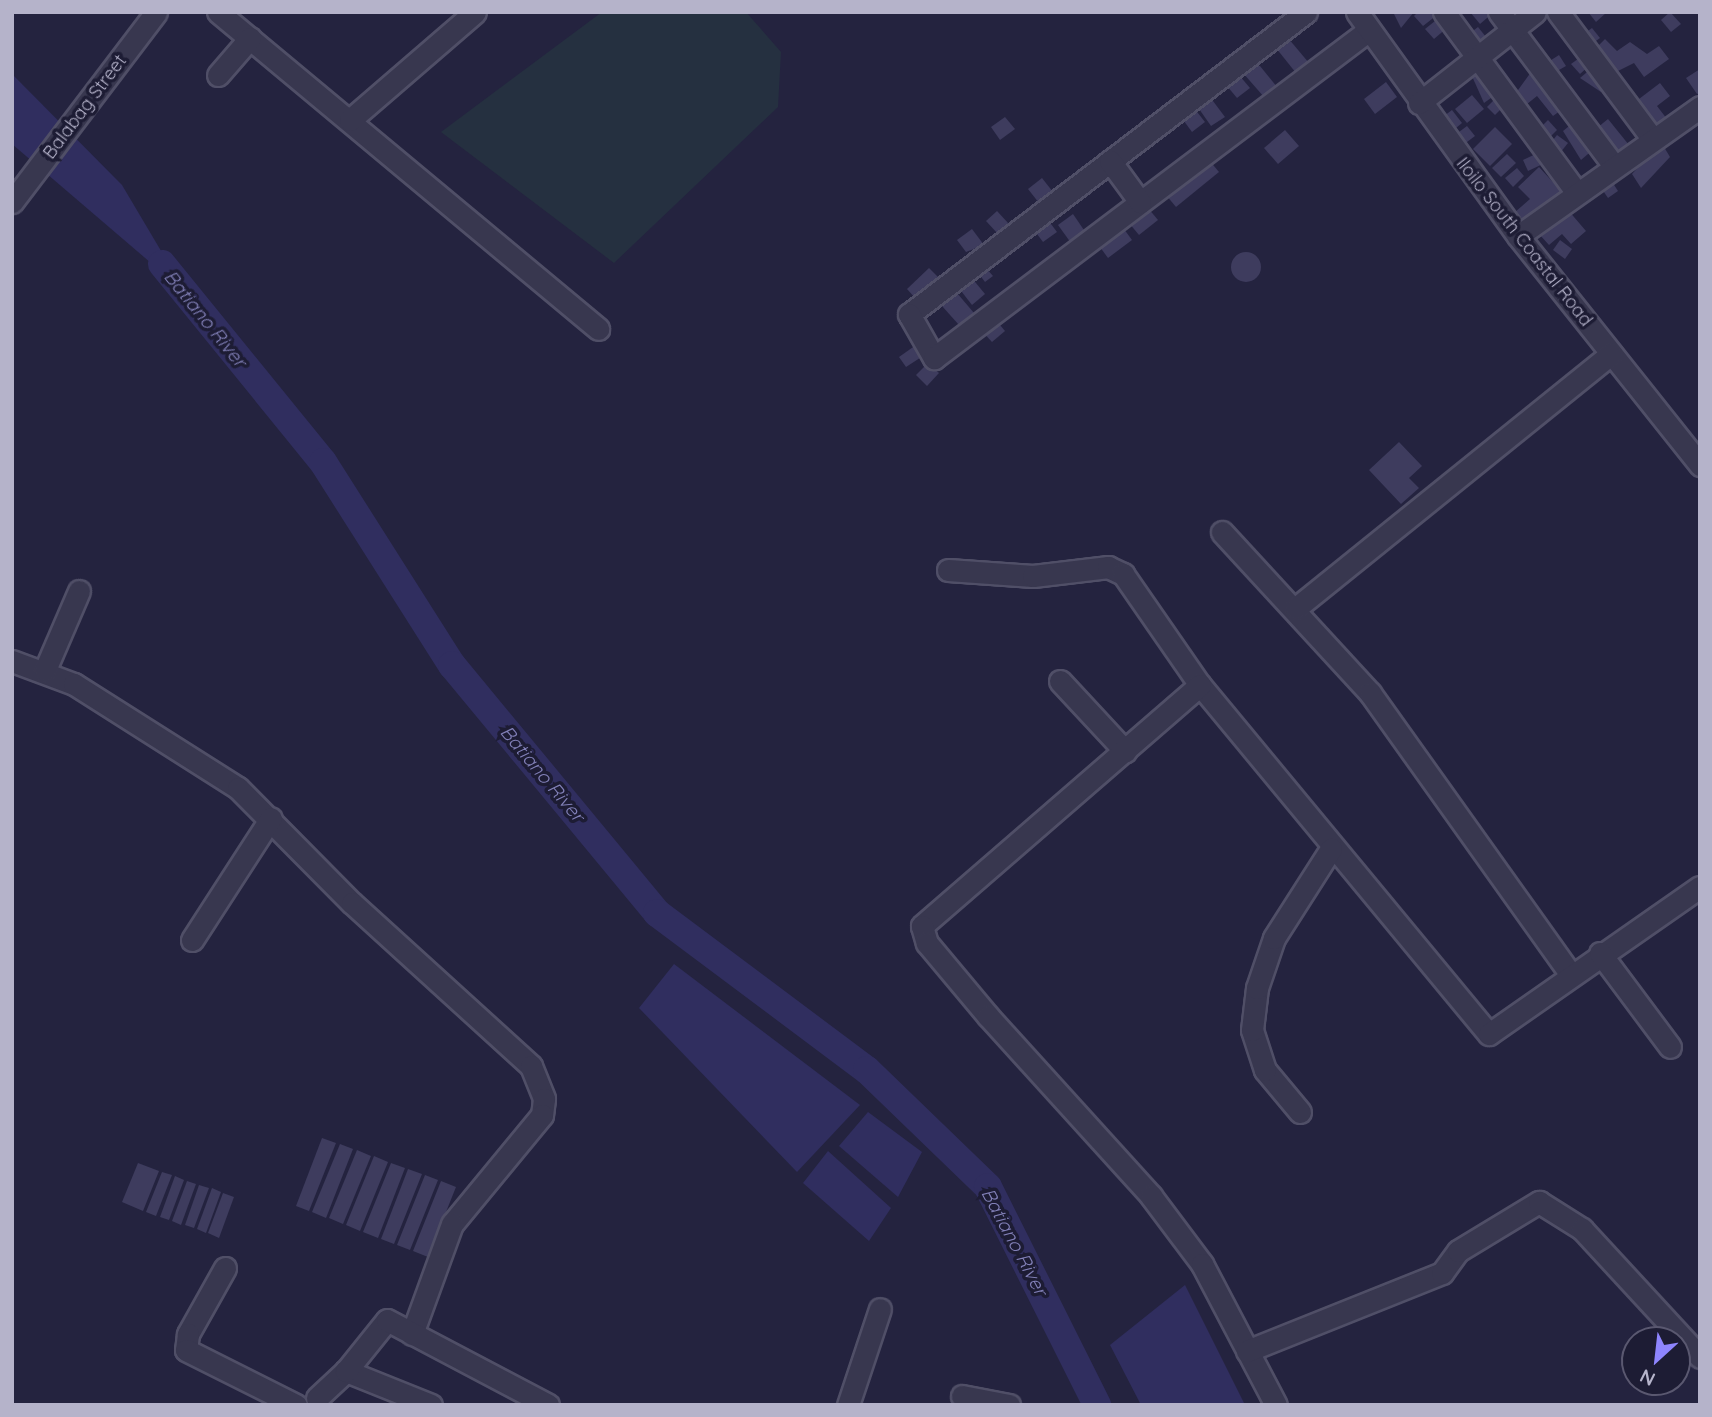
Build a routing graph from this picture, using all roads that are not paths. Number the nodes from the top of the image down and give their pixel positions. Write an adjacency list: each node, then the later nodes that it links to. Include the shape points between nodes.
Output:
1 (156, 12): 22 (street, Balabag Street)
2 (218, 12): 12 (street)
3 (475, 12): 17 (street)
4 (1307, 12): 19 (street)
5 (1357, 12): 10 (street, Iloilo South Coastal Road)
6 (1444, 12): 13 (street)
7 (1499, 12): 11 (street)
8 (1535, 12): 11 (street)
9 (1558, 12): 18 (street)
10 (1369, 30): 15 (street, Iloilo South Coastal Road); 23 (street)
11 (1513, 31): 13 (street); 20 (street)
12 (250, 38): 14 (street); 17 (street)
13 (1477, 58): 15 (street); 21 (street)
14 (218, 75)
15 (1419, 103): 24 (street, Iloilo South Coastal Road)
16 (1700, 107): 18 (street)
17 (350, 120): 25 (street, via 453,214)
18 (1652, 138): 20 (street)
19 (1110, 161): 23 (street); 23 (street, via 909,314 934,358)
20 (1614, 166): 21 (street)
21 (1577, 192): 24 (street)
22 (12, 202)
23 (1140, 202)
24 (1518, 236): 26 (street, Iloilo South Coastal Road)
25 (598, 329)
26 (1611, 354): 27 (street, Iloilo South Coastal Road); 31 (street)
27 (1700, 465)
28 (1222, 532): 31 (street)
29 (947, 570): 35 (street, via 1033,576 1116,570)
30 (79, 591): 33 (street)
31 (1296, 608): 42 (street, via 1370,693)
32 (12, 661): 33 (street)
33 (45, 670): 37 (street, via 183,751)
34 (1060, 681): 36 (street)
35 (1200, 685): 36 (street); 38 (street)
36 (1125, 751): 48 (street, via 922,926 927,943 1150,1196 1202,1264)
37 (271, 818): 40 (street); 47 (street, via 352,903 520,1054 544,1099 542,1115 452,1224)
38 (1331, 849): 42 (street, via 1489,1034); 44 (street, via 1274,938 1257,988 1252,1030 1265,1070)
39 (1700, 887): 41 (street)
40 (192, 940)
41 (1600, 953): 42 (street); 43 (street)
42 (1570, 973)
43 (1670, 1047)
44 (1300, 1112)
45 (225, 1268): 53 (street, via 188,1334 186,1350)
46 (880, 1309): 56 (street)
47 (412, 1334): 50 (street, via 387,1320); 55 (street)
48 (1247, 1351): 49 (street, via 1442,1273 1458,1251 1539,1202 1582,1229); 58 (street)
49 (1700, 1357)
50 (346, 1371): 52 (street); 54 (street)
51 (962, 1396): 57 (street)
52 (321, 1402)
53 (296, 1405)
54 (431, 1405)
55 (548, 1405)
56 (848, 1405)
57 (1009, 1405)
58 (1276, 1405)

